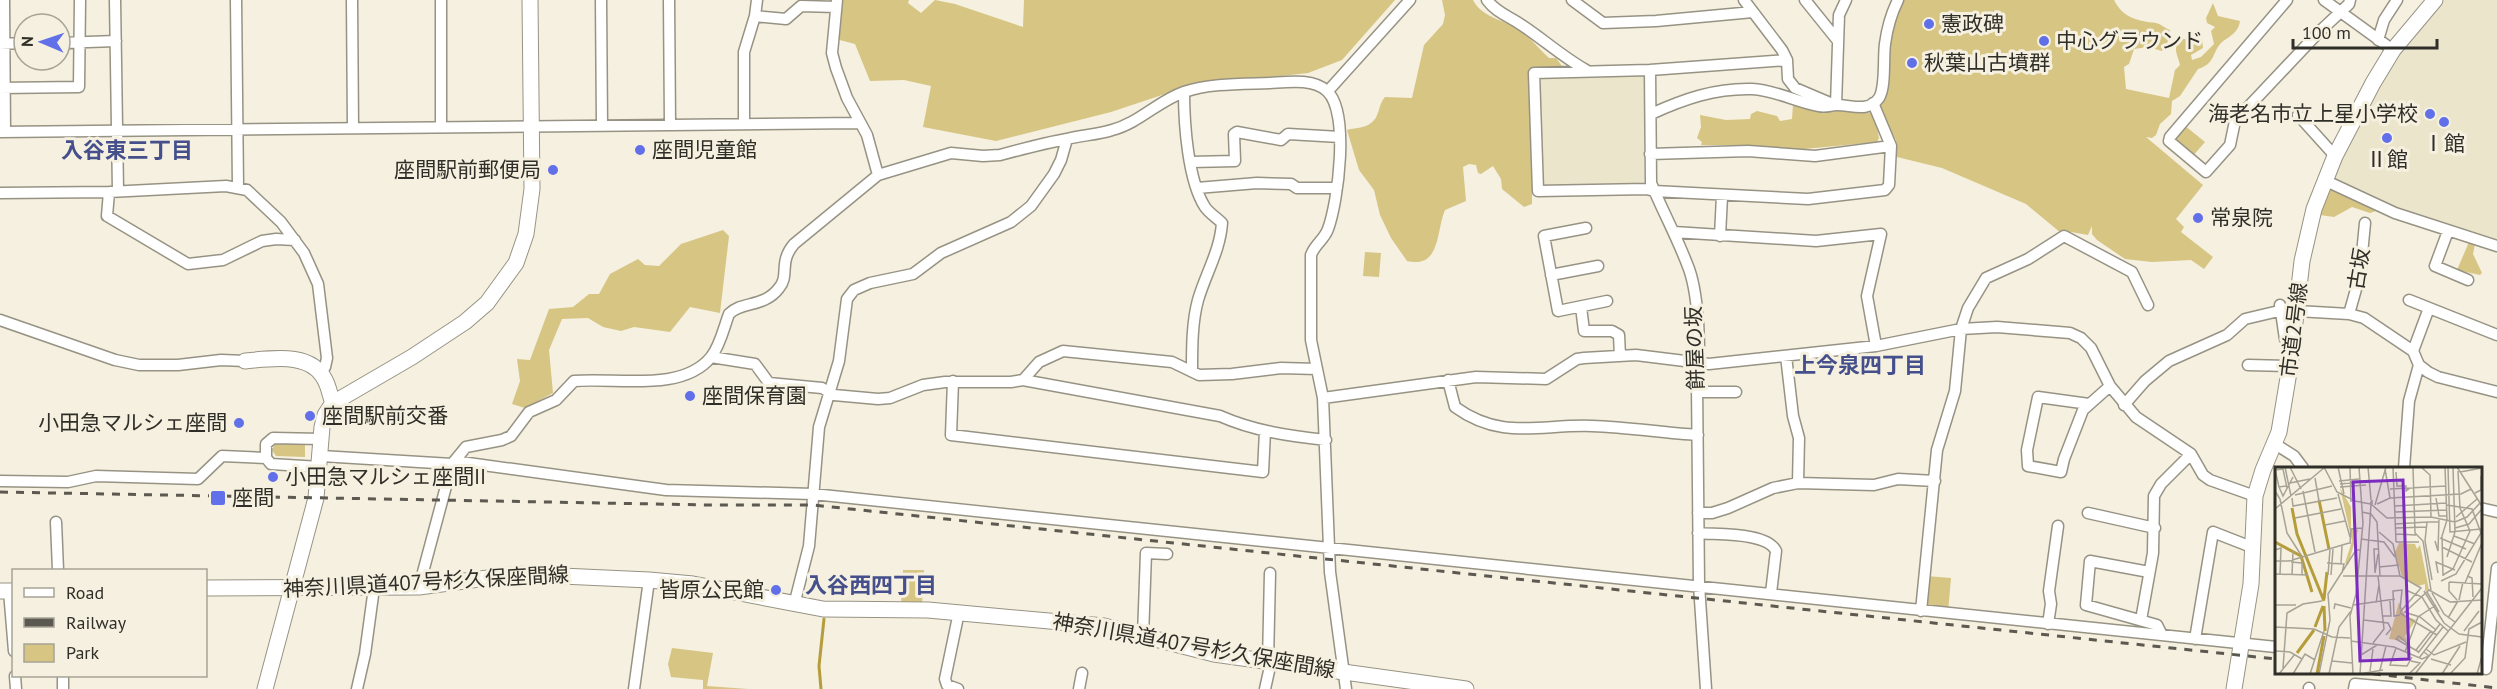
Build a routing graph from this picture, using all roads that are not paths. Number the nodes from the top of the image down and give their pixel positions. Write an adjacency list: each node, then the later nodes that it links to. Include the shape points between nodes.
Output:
1 (4, 0): 32 (street)
2 (80, 0): 31 (street)
3 (116, 0): 28 (street)
4 (236, 0): 51 (street)
5 (352, 0): 50 (street)
6 (441, 0): 49 (street)
7 (530, 0): 47 (street)
8 (601, 0): 48 (street)
9 (669, 0): 45 (street)
10 (757, 0): 26 (street)
11 (1410, 0): 38 (street)
12 (1487, 0): 35 (street, via 1495,10)
13 (1572, 0): 25 (street, via 1603,23)
14 (1744, 0): 25 (street)
15 (1805, 0): 29 (street)
16 (1846, 0): 29 (street, via 1839,15)
17 (1898, 0): 40 (street, via 1885,44 1882,92)
18 (2287, 0): 24 (street, via 2170,137 2169,141 2205,172 2230,145 2235,121)
19 (2324, 0): 24 (street)
20 (2350, 0): 24 (street)
21 (2397, 0): 27 (street, via 2384,20)
22 (2435, 0): 33 (street, 市道2号線)
23 (836, 4): 26 (street, via 801,6 786,19); 44 (street, via 832,53)
24 (2340, 11): 27 (street)
25 (1753, 12): 34 (street)
26 (755, 16): 46 (street, via 744,52)
27 (2378, 40): 33 (street)
28 (116, 41): 31 (street); 52 (street)
29 (1838, 41): 41 (street)
30 (72, 43): 31 (street)
31 (80, 43): 37 (street, via 79,87)
32 (2, 44): 37 (street)
33 (2393, 50): 58 (street, 市道2号線)
34 (1787, 60): 36 (street); 41 (street, via 1788,79 1795,88)
35 (1586, 70): 36 (street); 66 (street, via 1534,73 1538,191)
36 (1650, 70): 42 (street, 餅屋の坂)
37 (2, 88): 53 (street)
38 (1328, 91): 39 (street, via 1295,82 1238,84); 54 (street, via 1340,116)
39 (1184, 92): 55 (street, via 1125,125); 59 (street)
40 (1873, 103): 41 (street, via 1863,108); 56 (street)
41 (1836, 105): 42 (street, via 1821,107 1767,91 1745,90 1701,93)
42 (1651, 114): 57 (street, 餅屋の坂)
43 (2298, 116): 58 (street)
44 (860, 123): 46 (street); 60 (street)
45 (670, 124): 46 (street); 48 (street)
46 (744, 124)
47 (532, 125): 48 (street); 49 (street); 111 (street, via 532,189 526,234 516,263 503,283 487,303 453,331)
48 (602, 125)
49 (441, 126): 50 (street)
50 (353, 128): 51 (street)
51 (237, 129): 52 (street); 62 (street)
52 (117, 130): 53 (street); 65 (street)
53 (3, 132)
54 (1340, 137): 59 (street, via 1288,134 1281,140 1237,132 1235,161); 64 (street)
55 (1067, 139): 60 (street, via 1000,154 951,153); 106 (street, via 1054,174 1031,206 1011,222 941,253 912,274 854,290 847,299 840,361)
56 (1891, 146): 57 (street, via 1815,156 1748,151); 68 (street, via 1888,188 1822,198)
57 (1650, 154): 66 (street, 餅屋の坂)
58 (2335, 156): 61 (street, 市道2号線)
59 (1191, 162): 63 (street)
60 (878, 175): 93 (street, via 787,252 779,289 761,303 734,308)
61 (2324, 180): 71 (street, via 2395,213); 84 (street, 市道2号線)
62 (238, 187): 65 (street); 74 (street, via 247,190)
63 (1197, 188): 64 (street, via 1257,183); 100 (street, via 1206,209 1222,224 1216,256 1197,303)
64 (1337, 188): 99 (street, via 1329,227 1311,255 1311,340)
65 (114, 191): 67 (street); 74 (street, via 107,216 188,264 223,260 262,241)
66 (1654, 191): 68 (street); 72 (street, 餅屋の坂)
67 (0, 193)
68 (1722, 196): 73 (street)
69 (2365, 223): 85 (street, 古坂, via 2360,275)
70 (1586, 228): 77 (street, via 1544,236)
71 (2448, 231): 75 (street); 78 (street, via 2435,266)
72 (1674, 232): 73 (street); 95 (street, 餅屋の坂, via 1690,272)
73 (1720, 236): 89 (street, via 1816,241 1881,234 1867,296)
74 (295, 240): 101 (street, via 318,284 327,358)
75 (2497, 246)
76 (1598, 266): 77 (street)
77 (1551, 275): 82 (street, via 1558,311)
78 (2468, 280)
79 (2409, 300): 83 (street)
80 (1607, 301): 82 (street)
81 (2148, 305): 87 (street, via 2132,272 2064,236 2028,259 1986,278)
82 (1581, 307): 91 (street, via 1584,331 1612,331 1619,335)
83 (2429, 308): 88 (street); 90 (street)
84 (2287, 309): 85 (street); 98 (street, 市道2号線, via 2293,345); 113 (street, via 2245,319 2228,335 2169,361)
85 (2349, 314): 90 (street, via 2364,318)
86 (0, 320): 94 (street, via 139,365)
87 (1961, 329): 89 (street); 105 (street, via 1997,327 2070,333 2091,348); 126 (street, via 1955,391 1937,450)
88 (2497, 335)
89 (1876, 346): 92 (street)
90 (2413, 351): 97 (street)
91 (1620, 356): 95 (street); 103 (street, via 1577,359 1546,378)
92 (1786, 356): 95 (street); 127 (street, via 1799,438)
93 (711, 357): 106 (street, via 755,364 769,383); 122 (street, via 695,369 658,382 599,378 574,381 556,400 529,412 511,435 466,447)
94 (245, 361): 101 (street, via 296,359)
95 (1700, 363): 107 (street, 餅屋の坂)
96 (2248, 365): 98 (street)
97 (2419, 365): 109 (street, via 2438,377); 124 (street, via 2409,401)
98 (2290, 366): 118 (street, 市道2号線)
99 (1317, 369): 100 (street, via 1199,375); 110 (street)
100 (1192, 371): 102 (street, via 1172,362 1063,351 1040,362)
101 (320, 373): 111 (street)
102 (1023, 380): 104 (street); 114 (street, via 1220,416)
103 (1448, 380): 110 (street); 115 (street, via 1455,407 1469,417 1497,427 1593,426)
104 (953, 381): 106 (street, via 923,385 890,398); 114 (street, via 951,435 1263,472)
105 (2110, 386): 112 (street); 113 (street)
106 (829, 392): 128 (street, via 817,437)
107 (1697, 392): 108 (street); 115 (street, 餅屋の坂)
108 (1736, 392)
109 (2497, 392)
110 (1323, 398): 117 (street)
111 (333, 403): 116 (street, via 325,415)
112 (2089, 404): 112 (street, via 2061,472 2028,466 2027,450 2038,397)
113 (2124, 405): 119 (street)
114 (1265, 431): 117 (street)
115 (1698, 435): 132 (street, 餅屋の坂)
116 (321, 439): 120 (street, via 273,438 267,444); 121 (street)
117 (1326, 440): 138 (street)
118 (2275, 444): 123 (street, via 2294,456); 129 (street, 市道2号線)
119 (2191, 454): 129 (street, via 2210,480); 136 (street, via 2154,496)
120 (266, 458): 121 (street, via 271,464); 125 (street, via 222,456 198,478 96,476 68,482)
121 (320, 461): 122 (street); 150 (street, via 316,498)
122 (452, 464): 128 (street, via 461,462 666,490); 147 (street)
123 (2302, 467)
124 (2404, 467)
125 (0, 481)
126 (1935, 481): 127 (street, via 1898,479 1874,485); 154 (street)
127 (1798, 483): 132 (street, via 1773,488 1712,513)
128 (813, 494): 138 (street); 153 (street, via 809,546)
129 (2255, 496): 139 (street, 市道2号線)
130 (2482, 508): 131 (street)
131 (2497, 512)
132 (1698, 513): 137 (street, 餅屋の坂)
133 (2088, 513): 136 (street)
134 (56, 522): 142 (street)
135 (2058, 526): 157 (street)
136 (2155, 528): 143 (street)
137 (1698, 533): 146 (street, 餅屋の坂); 152 (street, via 1765,540 1773,545 1776,551)
138 (1330, 548): 146 (street); 166 (street)
139 (2254, 548): 161 (street, via 2213,532); 162 (street, 市道2号線)
140 (1167, 555): 160 (street, via 1146,553)
141 (2497, 568): 165 (street)
142 (58, 569)
143 (2149, 572): 156 (street); 156 (street, via 2090,561 2086,605)
144 (1270, 573): 164 (street)
145 (649, 580): 147 (street, 神奈川県道407号杉久保座間線, via 518,574); 153 (street, 神奈川県道407号杉久保座間線, via 693,584); 170 (street)
146 (1699, 585): 152 (street); 176 (street, 餅屋の坂)
147 (418, 587): 149 (street, 神奈川県道407号杉久保座間線)
148 (207, 588): 150 (street, 神奈川県道407号杉久保座間線)
149 (374, 588): 150 (street, 神奈川県道407号杉久保座間線); 169 (street)
150 (290, 589): 168 (street)
151 (8, 591): 158 (street)
152 (1771, 593): 154 (street)
153 (794, 604): 155 (street, 神奈川県道407号杉久保座間線, via 836,610 898,608)
154 (1921, 611): 157 (street)
155 (959, 612): 160 (street, 神奈川県道407号杉久保座間線, via 1104,627); 171 (street, via 945,679 946,685)
156 (2141, 620): 159 (street, via 2157,625)
157 (2048, 624): 159 (street)
158 (12, 631)
159 (2162, 635): 161 (street)
160 (1143, 636): 164 (street, 神奈川県道407号杉久保座間線, via 1214,654)
161 (2195, 639): 162 (street)
162 (2241, 643): 163 (street); 177 (street, 市道2号線)
163 (2275, 646)
164 (1269, 662): 166 (street, 神奈川県道407号杉久保座間線); 173 (street)
165 (2488, 669)
166 (1345, 672): 174 (street); 175 (street, 神奈川県道407号杉久保座間線)
167 (1082, 673): 172 (street)
168 (265, 689)
169 (357, 689)
170 (634, 689)
171 (958, 689)
172 (1079, 689)
173 (1265, 689)
174 (1346, 689)
175 (1466, 689)
176 (1706, 689)
177 (2234, 689)
178 (2354, 689): 179 (street, via 2355,684)
179 (2410, 689)

